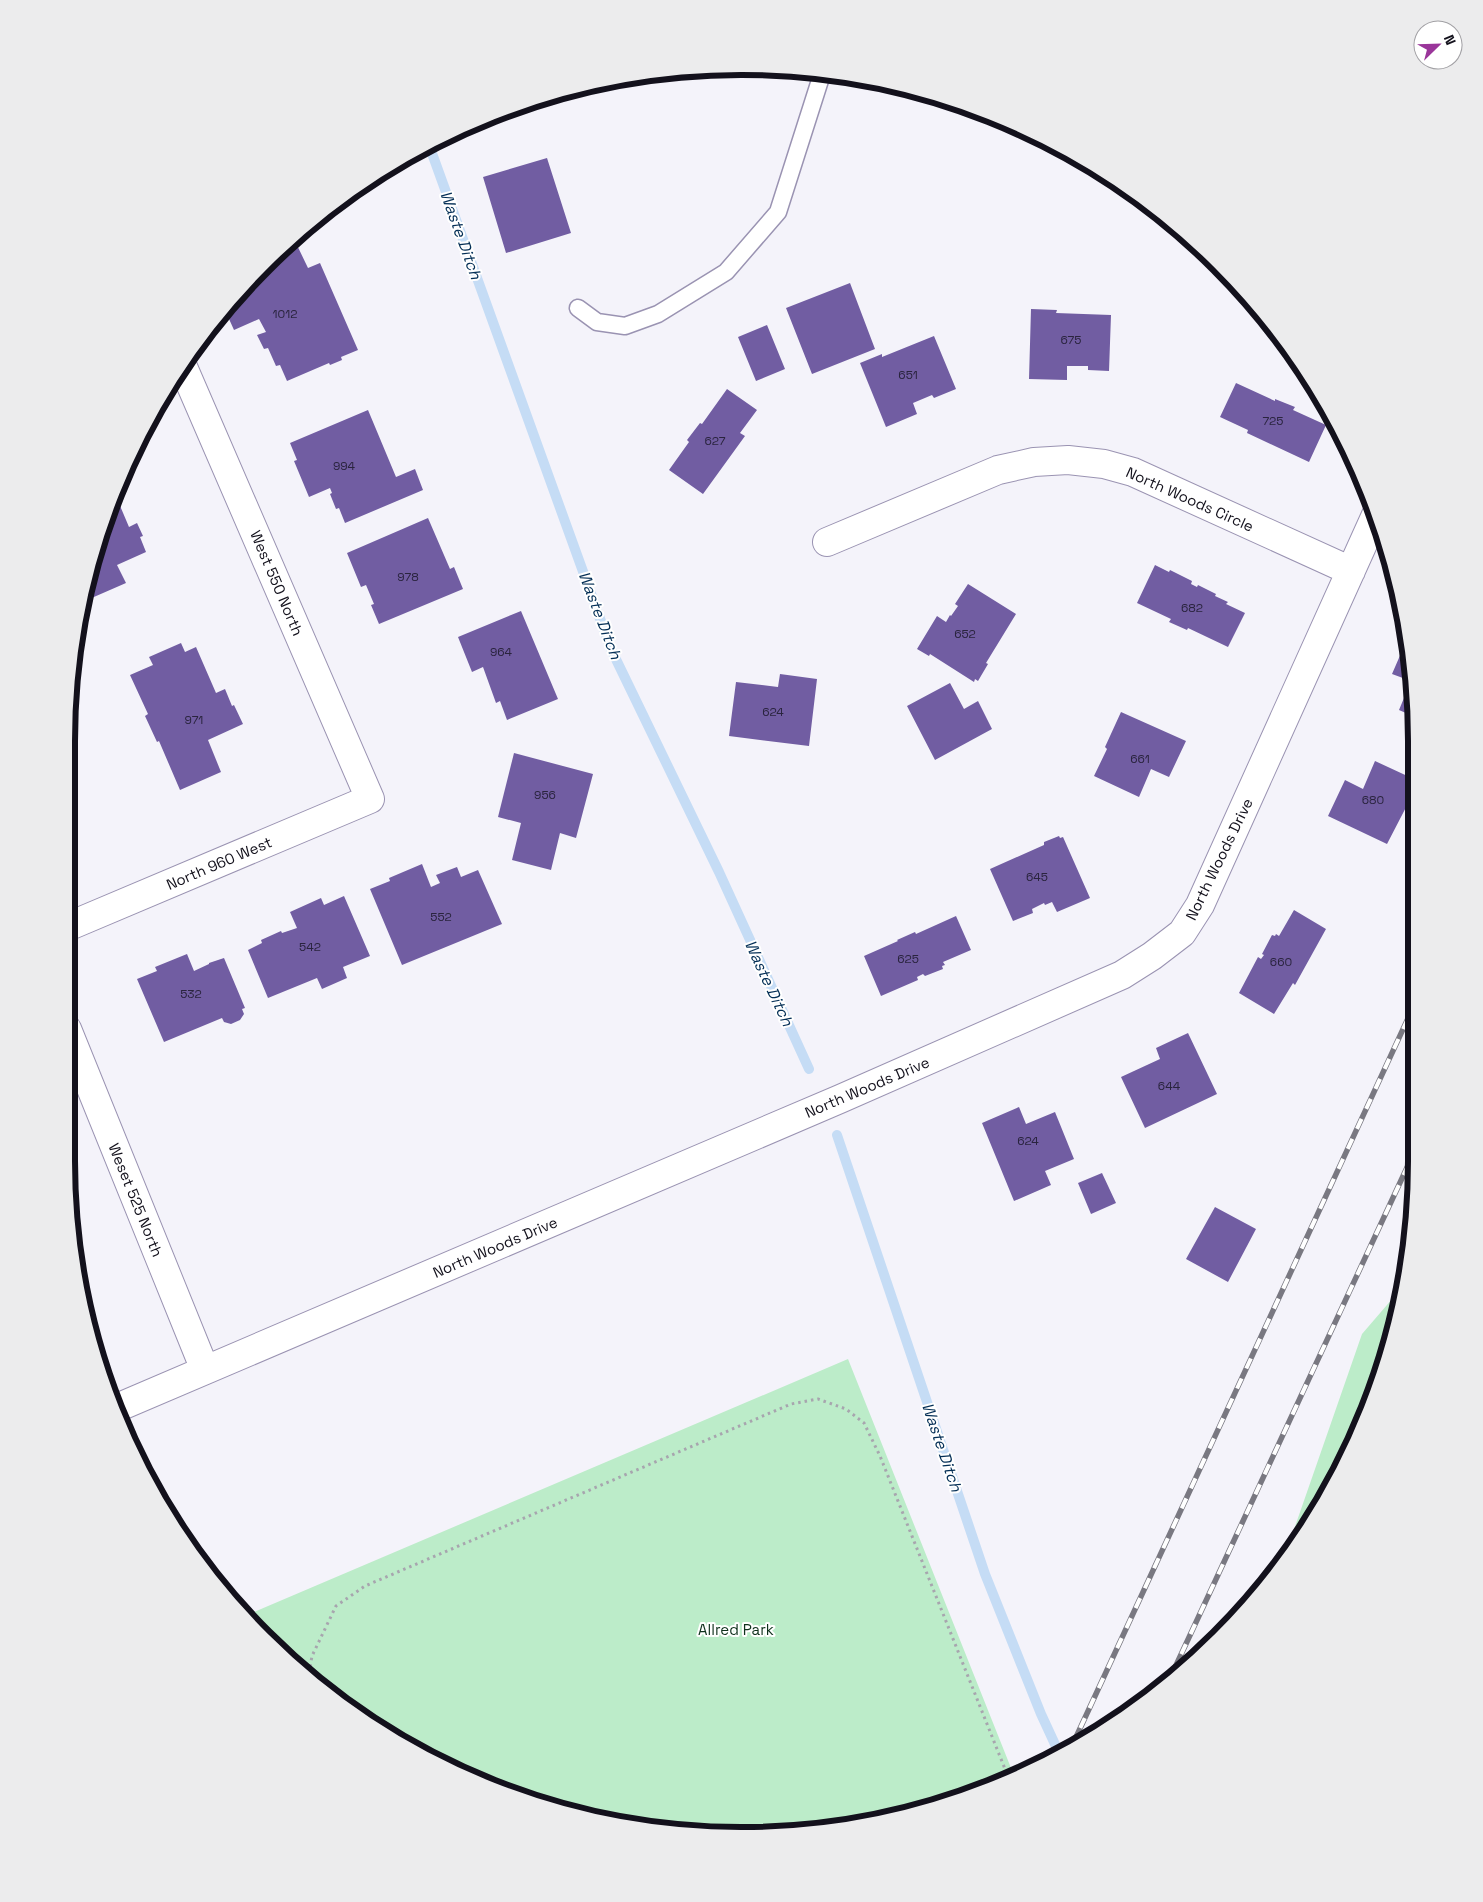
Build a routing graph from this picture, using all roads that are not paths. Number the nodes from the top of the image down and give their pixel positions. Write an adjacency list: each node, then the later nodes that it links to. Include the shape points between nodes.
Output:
1 (820, 80): 2 (lane, via 778,212 726,272 658,314 626,326 598,322)
2 (578, 308)
3 (186, 373): 7 (street, West 550 North)
4 (1372, 524): 6 (street, North Woods Drive)
5 (827, 542): 6 (street, North Woods Circle, via 998,470 1034,462 1068,460 1104,464 1134,472)
6 (1351, 571): 10 (street, North Woods Drive, via 1200,904 1182,933 1152,956 1122,975 1047,1009)
7 (370, 799): 8 (street, North 960 West)
8 (75, 924)
9 (75, 1049): 10 (street, Weset 525 North)
10 (205, 1370): 11 (street, North Woods Drive)
11 (122, 1406)

